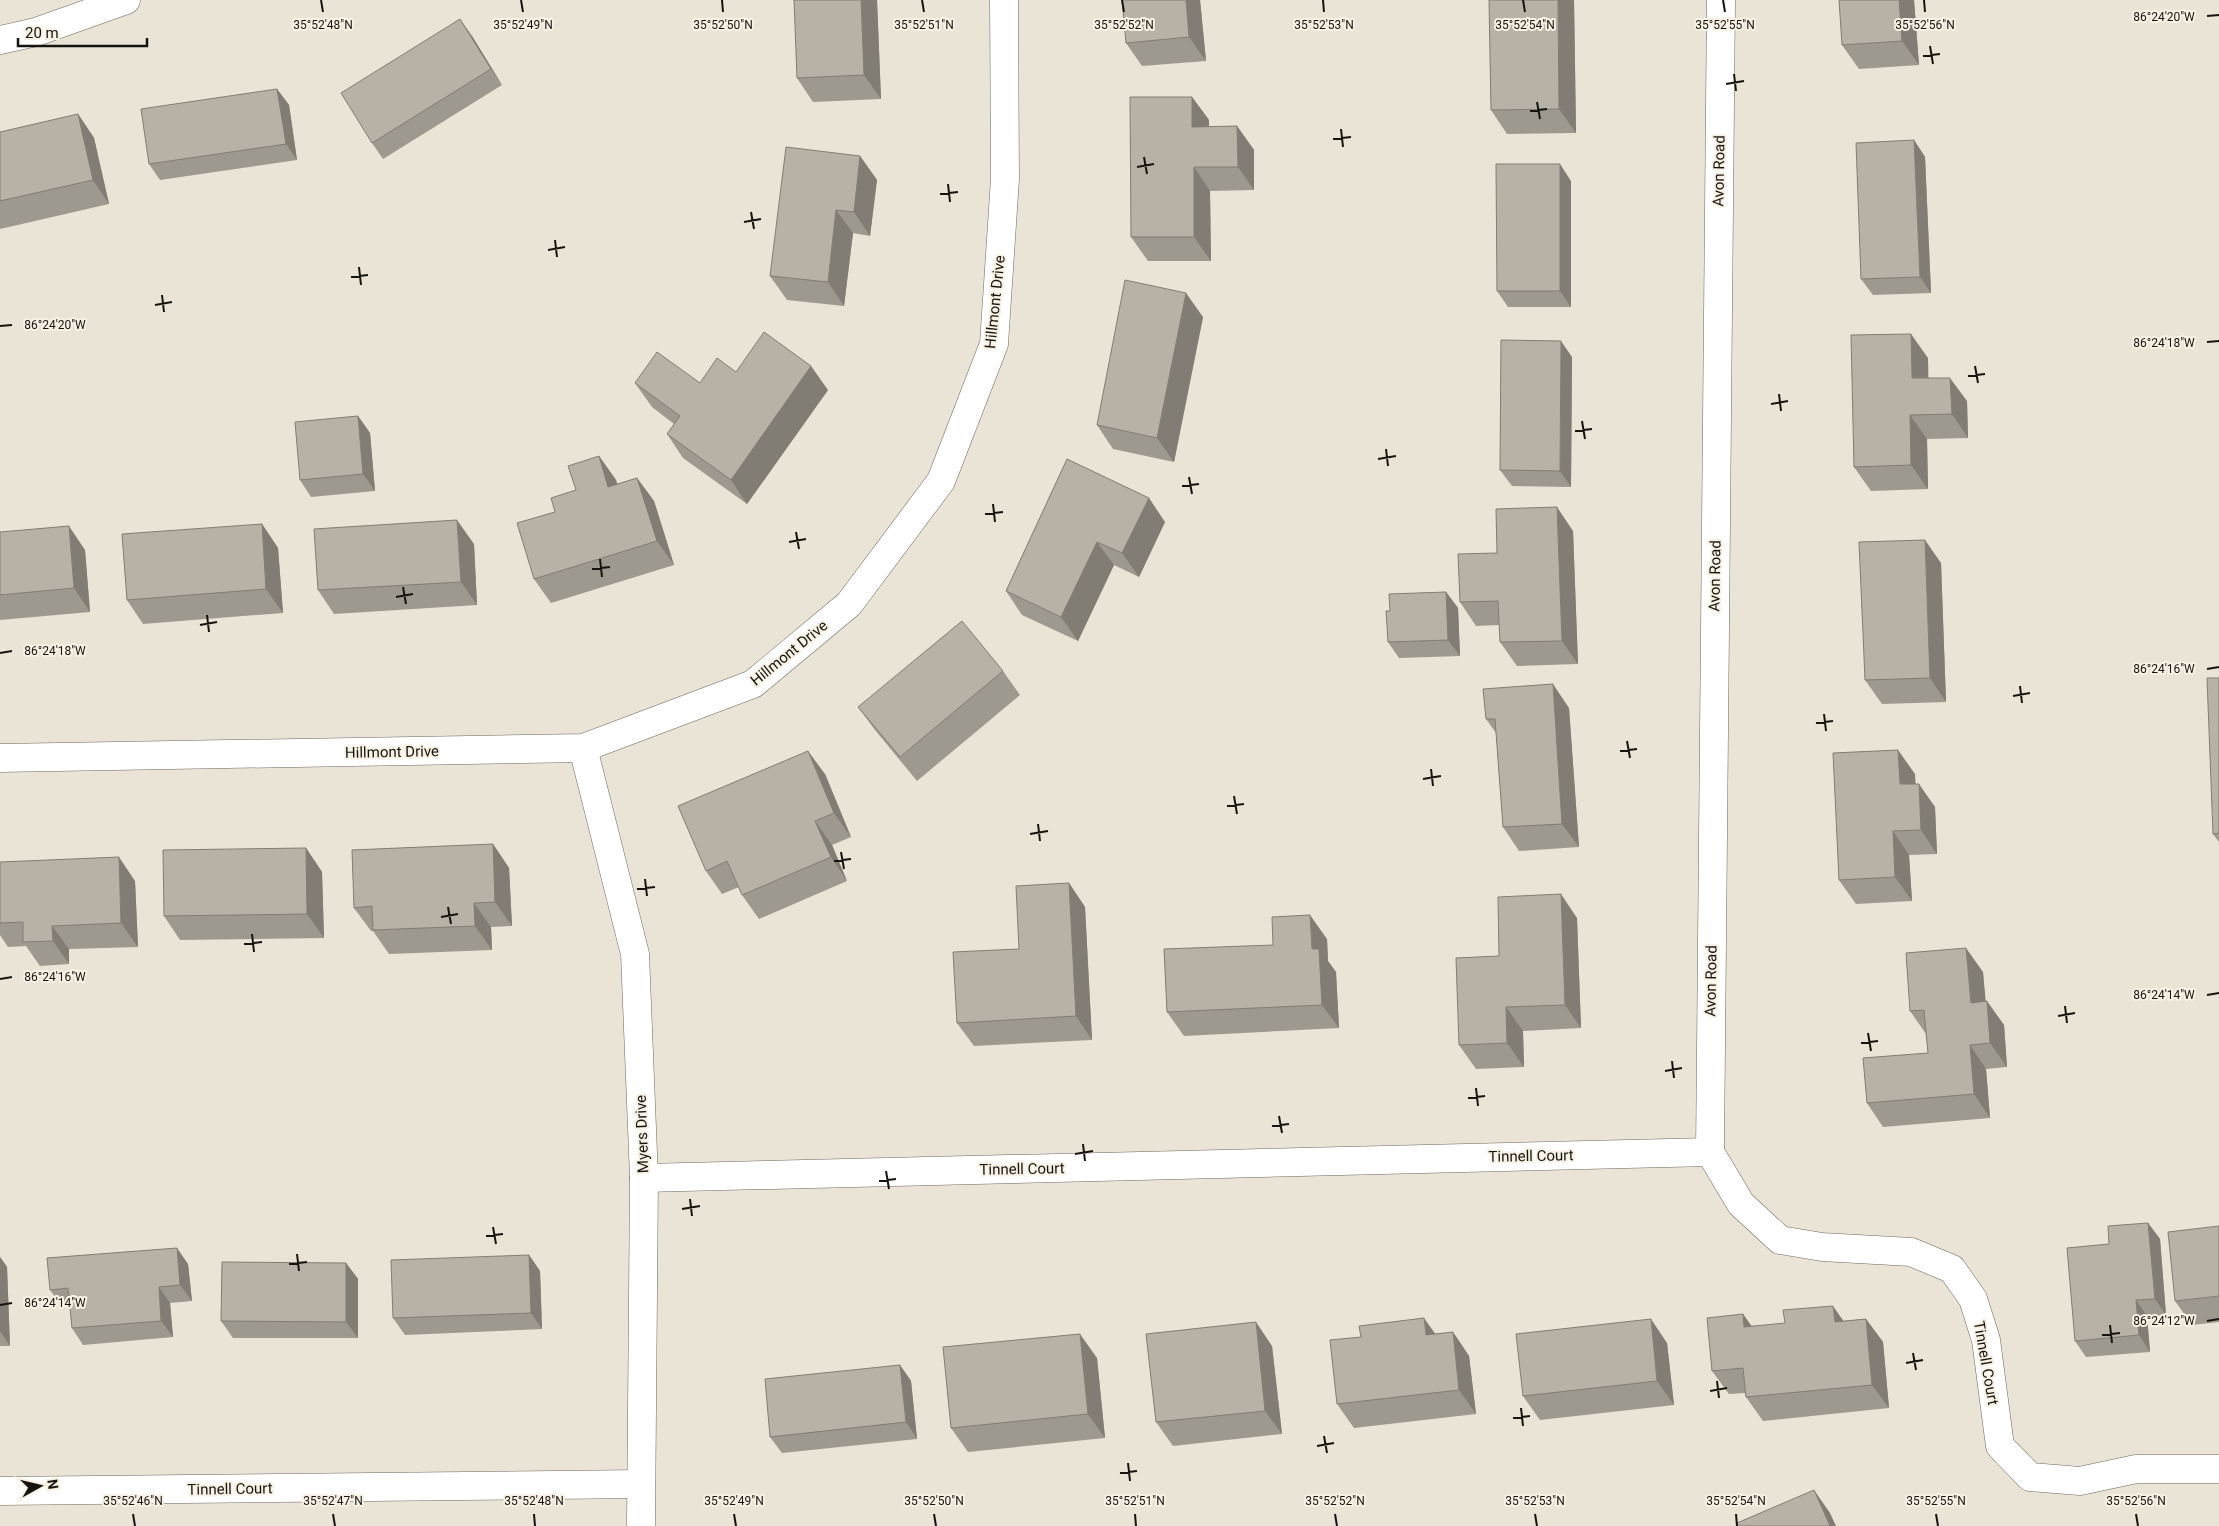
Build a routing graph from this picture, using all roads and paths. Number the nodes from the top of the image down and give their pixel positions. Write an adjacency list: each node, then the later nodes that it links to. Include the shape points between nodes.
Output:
1 (126, 0): 4 (street, via 36,32)
2 (1004, 0): 5 (street, Hillmont Drive, via 1005,179 994,344 941,481 849,604 753,684)
3 (1721, 0): 7 (street, Avon Road)
4 (0, 40)
5 (583, 748): 6 (street, Hillmont Drive); 8 (street, Myers Drive, via 635,954)
6 (0, 758)
7 (1710, 1152): 8 (street, Tinnell Court); 9 (street, Tinnell Court, via 1742,1204 1780,1240 1822,1247 1911,1252 1952,1269 1973,1299 1986,1340 2000,1446 2030,1476 2080,1481 2136,1469)
8 (644, 1178): 10 (street, Myers Drive)
9 (2219, 1469)
10 (641, 1484): 11 (street, Tinnell Court); 12 (street, Myers Drive)
11 (0, 1491)
12 (641, 1526)

